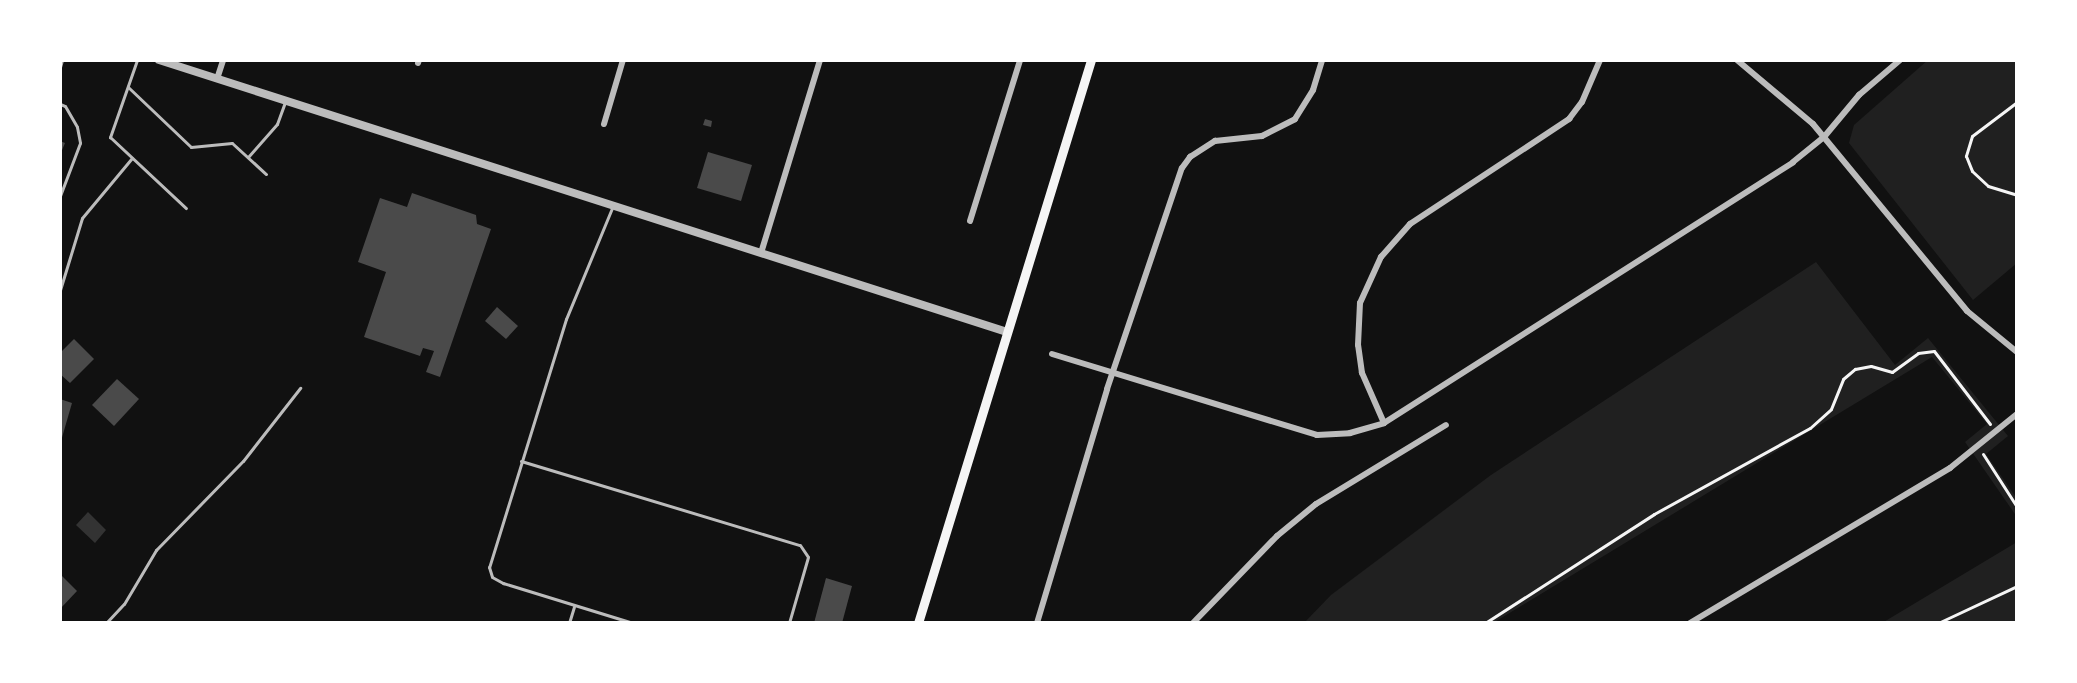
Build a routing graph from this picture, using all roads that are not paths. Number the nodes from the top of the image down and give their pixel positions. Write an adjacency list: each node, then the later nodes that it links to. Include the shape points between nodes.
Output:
1 (62, 60): 13 (lane)
2 (137, 60): 15 (lane)
3 (159, 60): 14 (street)
4 (223, 60): 14 (street)
5 (623, 60): 18 (street)
6 (820, 60): 27 (street)
7 (1020, 60): 26 (street)
8 (1091, 60): 29 (main road)
9 (1322, 60): 32 (street, via 1309,98 1295,119 1262,136 1215,141 1190,157 1182,168)
10 (1600, 60): 35 (street, via 1582,102 1569,119 1410,224 1381,257 1360,303 1358,345 1362,373)
11 (1737, 60): 19 (street)
12 (1900, 60): 19 (street, via 1859,95)
13 (60, 67)
14 (218, 79): 16 (street)
15 (128, 87): 20 (lane, via 191,147 232,143); 21 (lane, via 110,137)
16 (286, 101): 20 (lane, via 277,124); 24 (street)
17 (60, 104): 23 (lane, via 77,128 80,143)
18 (604, 124)
19 (1824, 137): 30 (street, via 1967,311); 35 (street, via 1792,162)
20 (248, 157): 22 (lane)
21 (132, 158): 25 (lane); 28 (lane, via 88,208)
22 (266, 174)
23 (60, 196)
24 (612, 207): 27 (street); 37 (lane, via 566,319)
25 (186, 208)
26 (970, 221)
27 (761, 253): 29 (street)
28 (60, 290)
29 (1007, 332): 43 (main road)
30 (2017, 352)
31 (1052, 354): 32 (street)
32 (1113, 374): 35 (street, via 1317,435 1350,433); 44 (street)
33 (300, 388): 39 (lane, via 243,461 156,550 124,604)
34 (2017, 414): 46 (street, via 1950,468)
35 (1384, 423)
36 (1446, 425): 45 (street, via 1316,504 1277,536)
37 (521, 461): 38 (lane, via 489,567 492,577); 42 (lane, via 800,546 808,557)
38 (574, 607): 40 (lane); 41 (lane)
39 (106, 623)
40 (569, 623)
41 (633, 623)
42 (789, 623)
43 (918, 623)
44 (1037, 623)
45 (1193, 623)
46 (1690, 623)

